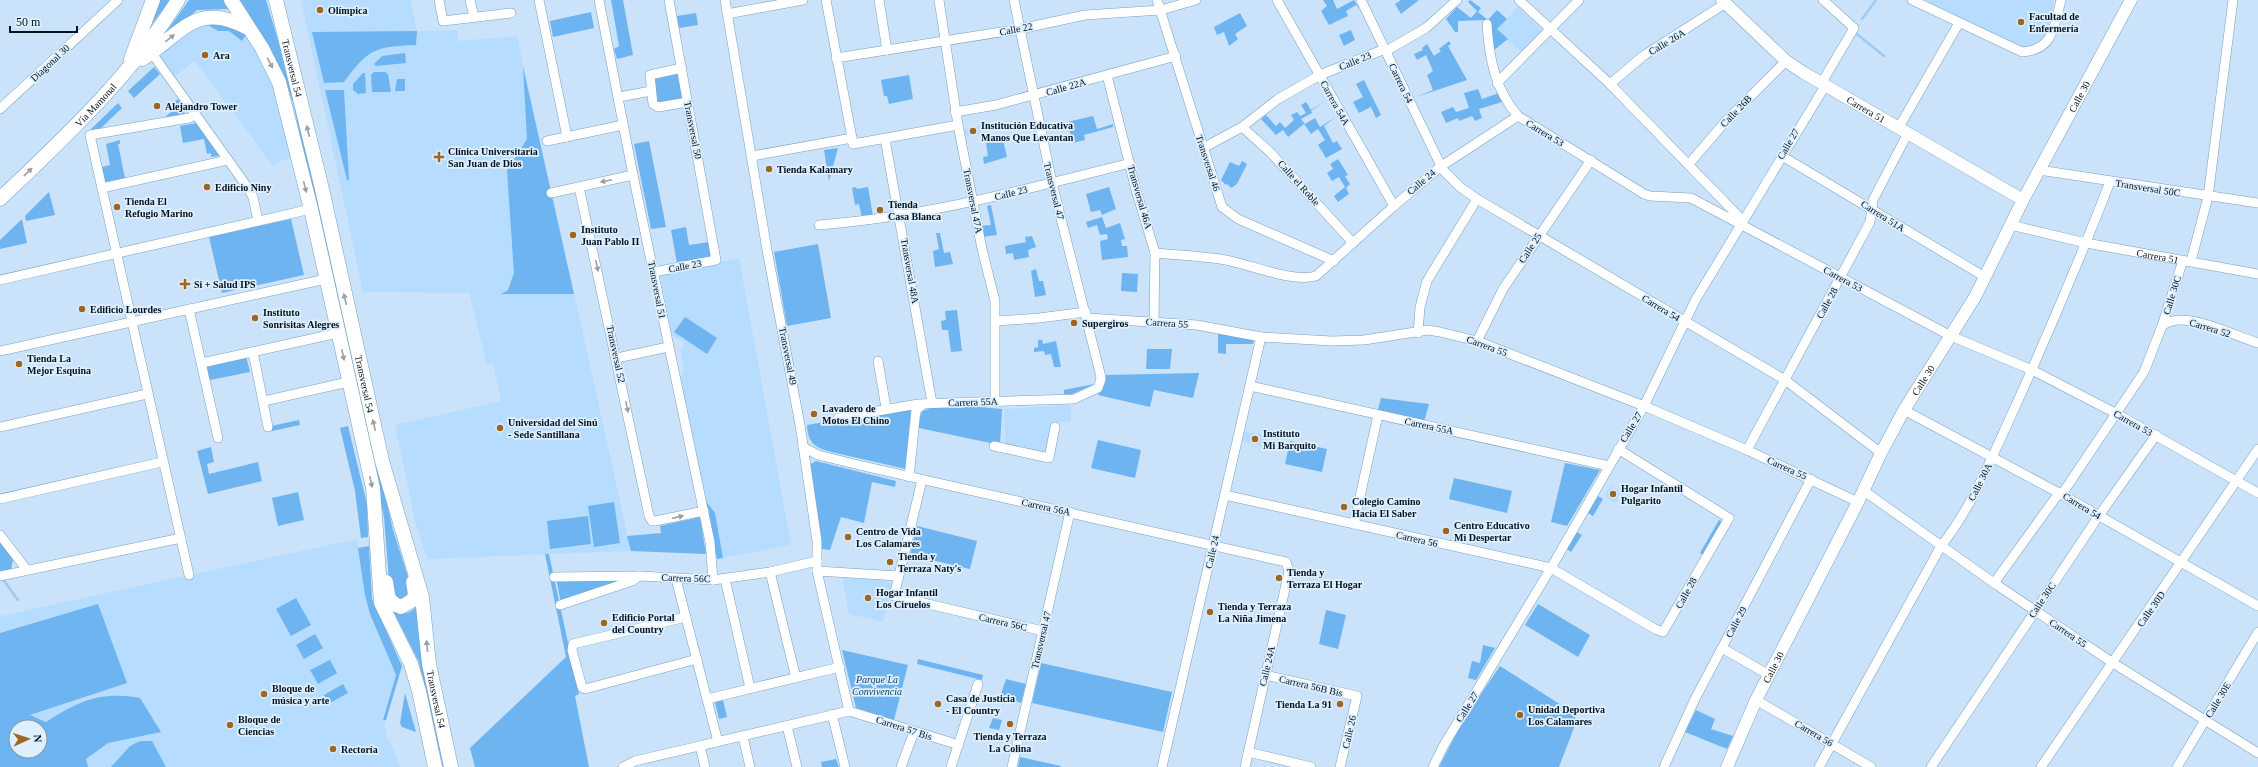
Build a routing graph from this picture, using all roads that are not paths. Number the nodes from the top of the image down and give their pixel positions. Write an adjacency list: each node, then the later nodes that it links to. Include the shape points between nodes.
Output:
1 (118, 0): 57 (street, Diagonal 30)
2 (153, 0): 47 (main road)
3 (178, 0): 40 (main road, Vía Mamonal)
4 (231, 0): 36 (main road, Transversal 54)
5 (276, 0): 164 (main road, Transversal 54, one-way to 5)
6 (439, 0): 33 (street, via 443,21)
7 (470, 0): 33 (street)
8 (539, 0): 65 (street)
9 (599, 0): 55 (street, Transversal 51)
10 (669, 0): 46 (street, Transversal 50)
11 (724, 0): 32 (street, Transversal 49)
12 (803, 0): 32 (street)
13 (826, 0): 44 (street)
14 (879, 0): 41 (street)
15 (939, 0): 39 (street, Transversal 47A)
16 (1014, 0): 37 (street, Transversal 47)
17 (1157, 0): 30 (street, Transversal 46)
18 (1196, 0): 30 (street, Calle 22)
19 (1277, 0): 49 (street, Carrera 54A)
20 (1361, 0): 42 (street, Carrera 54)
21 (1456, 0): 42 (street, Calle 23, via 1426,28)
22 (1519, 0): 38 (street, Carrera 53)
23 (1579, 0): 38 (street)
24 (1823, 0): 52 (street, Calle 27, via 1854,28)
25 (1912, 0): 34 (street)
26 (2061, 0): 34 (street, via 2049,40 2042,47 2031,51 2018,51)
27 (2131, 0): 77 (main road, Calle 30)
28 (2233, 0): 84 (street, Calle 30C)
29 (1728, 2): 45 (main road, Carrera 51); 51 (street, Calle 26A, via 1643,56)
30 (1161, 10): 37 (street, Calle 22, via 1085,15); 43 (street, Transversal 46)
31 (511, 13): 33 (street)
32 (727, 14): 70 (street, Transversal 49)
33 (474, 18)
34 (1959, 23): 64 (street, Calle 28)
35 (1487, 24): 50 (street, Carrera 53)
36 (250, 29): 40 (main road, one-way to 36, via 206,15 232,19); 91 (main road, Transversal 54, one-way to 91, via 279,82)
37 (1020, 29): 39 (street, Calle 22); 54 (street, Transversal 47)
38 (1551, 29): 50 (street); 51 (street, Carrera 53)
39 (946, 42): 41 (street, Calle 22); 58 (street, Transversal 47A)
40 (149, 50): 47 (main road, Vía Mamonal); 59 (street)
41 (887, 50): 44 (street, Calle 22)
42 (1385, 50): 49 (street, Calle 23); 76 (street, Carrera 54)
43 (1176, 56): 48 (street, Calle 22A); 69 (street, Transversal 46)
44 (836, 58): 66 (street)
45 (1786, 61): 52 (main road, Carrera 51); 75 (street, Calle 26B, via 1725,122)
46 (682, 68): 53 (street, via 650,75); 56 (street, Transversal 50)
47 (127, 69): 85 (main road, Vía Mamonal, one-way to 47)
48 (1107, 75): 54 (street, Calle 22A); 74 (street, Transversal 46A)
49 (1320, 75): 63 (street, Calle 23, via 1278,100); 90 (street, Carrera 54A)
50 (1497, 83): 60 (street, Carrera 53, via 1507,103)
51 (1610, 84): 75 (street, Carrera 53)
52 (1823, 85): 64 (main road, Carrera 51); 71 (street, Calle 27)
53 (651, 91): 55 (street); 56 (street, via 656,107)
54 (1032, 96): 58 (street, Calle 22A); 80 (street, Transversal 47)
55 (618, 97): 61 (street, Transversal 51)
56 (688, 102): 103 (street, Transversal 50)
57 (0, 109)
58 (955, 112): 62 (street, Transversal 47A)
59 (195, 115): 72 (street); 82 (street, via 90,135)
60 (1518, 116): 73 (street, Carrera 53); 76 (street, Calle 24)
61 (623, 125): 65 (street); 78 (street, Transversal 51)
62 (958, 125): 67 (street); 88 (street, Transversal 47A)
63 (1242, 127): 69 (street, Calle 23); 99 (street, Calle el Roble, via 1271,153)
64 (1904, 130): 87 (main road, Carrera 51); 92 (street, Calle 28, via 1873,200)
65 (567, 137): 68 (street)
66 (852, 138): 67 (street, via 853,144); 70 (street)
67 (885, 139): 93 (street, Transversal 48A)
68 (547, 141)
69 (1203, 148): 105 (street, Transversal 46, via 1222,207 1226,211)
70 (752, 156): 152 (street, Transversal 49)
71 (1782, 156): 92 (street, Carrera 51A); 95 (street, Calle 27)
72 (228, 160): 82 (street); 94 (street, via 253,198)
73 (1591, 160): 95 (street, Carrera 53, via 1644,194 1691,198); 98 (street, Calle 25)
74 (1130, 163): 80 (street, Calle 23); 101 (street, Transversal 46A)
75 (1689, 164): 95 (street, Carrera 53)
76 (1440, 167): 86 (street, Carrera 54, via 1460,187); 90 (street, Calle 24)
77 (2039, 170): 79 (street, Transversal 50C); 87 (main road, Calle 30)
78 (633, 175): 81 (street, one-way to 81); 106 (street, Transversal 51)
79 (2110, 182): 84 (street, Transversal 50C); 100 (street, Calle 30A)
80 (1052, 183): 88 (street, Calle 23); 113 (street, Transversal 47)
81 (579, 187): 83 (street); 128 (street, Transversal 52, one-way to 128)
82 (102, 188): 102 (street)
83 (551, 193)
84 (2208, 197): 89 (street, Transversal 50C); 104 (street, Calle 30C)
85 (0, 199)
86 (1477, 199): 98 (street, Carrera 54); 120 (street, via 1428,281 1420,307)
87 (2023, 200): 97 (main road, Calle 30)
88 (973, 202): 93 (street, Calle 23); 114 (street, Transversal 47A)
89 (2258, 203)
90 (1394, 206): 99 (street, Calle 24)
91 (311, 209): 94 (street); 110 (main road, Transversal 54)
92 (1873, 209): 108 (street, Carrera 51A); 109 (street, Calle 28, via 1870,222)
93 (900, 215): 96 (street, Calle 23, via 861,222); 139 (street, Transversal 48A)
94 (258, 221): 102 (street)
95 (1742, 224): 109 (street, Carrera 53); 115 (street, Calle 27)
96 (819, 225)
97 (2011, 225): 100 (street, Carrera 51); 108 (main road, Calle 30)
98 (1538, 235): 115 (street, Carrera 54); 123 (street, Calle 25, via 1503,289)
99 (1353, 243): 105 (street, Calle 24)
100 (2086, 243): 104 (street, Carrera 51); 131 (street, Calle 30A)
101 (1156, 253): 105 (street, Calle 24, via 1220,259 1306,278 1316,276); 117 (street, Transversal 46A)
102 (117, 254): 111 (street); 116 (street)
103 (716, 260): 106 (street, Calle 23)
104 (2187, 260): 107 (street, Carrera 51); 118 (street, Calle 30C)
105 (1334, 261)
106 (654, 272): 125 (street, Transversal 51)
107 (2258, 274)
108 (1985, 277): 121 (main road, Calle 30)
109 (1841, 278): 121 (street, Carrera 53); 133 (street, Calle 28)
110 (326, 279): 112 (street); 119 (main road, Transversal 54)
111 (0, 280)
112 (189, 309): 116 (street); 130 (street)
113 (1087, 315): 114 (street, Carrera 55); 117 (street, Carrera 55); 132 (street, Transversal 47)
114 (997, 321): 138 (street, Transversal 47A)
115 (1684, 321): 133 (street, Carrera 54); 140 (street, Calle 27)
116 (132, 322): 126 (street); 136 (street)
117 (1154, 322): 122 (street, Carrera 55, via 1197,325)
118 (2162, 326): 124 (street, Carrera 52, via 2170,321 2193,321); 143 (street, Calle 30C, via 2144,372)
119 (338, 333): 127 (street); 134 (main road, Transversal 54, one-way to 134)
120 (1418, 333): 122 (street, Carrera 55, via 1348,341); 123 (street, Carrera 55, via 1428,330)
121 (1951, 336): 131 (street, Carrera 53); 142 (main road, Calle 30)
122 (1261, 337): 135 (street, Calle 24)
123 (1477, 341): 140 (street, Carrera 55)
124 (2258, 343)
125 (668, 347): 128 (street); 171 (street, Transversal 51)
126 (0, 351)
127 (253, 352): 130 (street); 137 (street)
128 (617, 358): 171 (street, Transversal 52, one-way to 171, via 649,516 652,521)
129 (878, 361): 141 (street)
130 (202, 363): 150 (street)
131 (2032, 370): 143 (street, Carrera 53); 157 (street, Calle 30A)
132 (1101, 379): 138 (street, Carrera 55A, via 1094,390 1074,399)
133 (1785, 380): 155 (street, Calle 28); 156 (street, Carrera 54)
134 (348, 382): 137 (street); 170 (main road, Transversal 54, one-way to 170)
135 (1250, 386): 144 (street, Carrera 55A); 167 (street, Calle 24)
136 (147, 394): 146 (street); 158 (street)
137 (264, 401): 147 (street)
138 (995, 401): 139 (street, Carrera 55A)
139 (929, 403): 141 (street, Carrera 55A); 160 (street, via 916,410)
140 (1644, 406): 153 (street, Calle 27); 155 (street, Carrera 55)
141 (886, 408): 145 (street, Carrera 55A)
142 (1904, 410): 156 (main road, Calle 30); 157 (street, Carrera 54)
143 (2117, 414): 149 (street, Carrera 53); 165 (street, Calle 30C)
144 (1378, 415): 159 (street, Carrera 55A); 174 (street)
145 (838, 418)
146 (0, 427)
147 (268, 427)
148 (1055, 427): 151 (street, via 1049,458)
149 (2156, 436): 163 (street, Carrera 53); 173 (street, Calle 30C)
150 (218, 438)
151 (994, 446)
152 (803, 447): 160 (street, Carrera 56A, via 818,455); 179 (street, Transversal 49, via 817,541)
153 (1618, 449): 159 (street, Calle 27); 199 (street, Calle 28, via 1727,515 1729,520)
154 (2258, 449): 163 (street, Calle 30D)
155 (1747, 450): 161 (street, Carrera 55)
156 (1881, 452): 168 (main road, Calle 30)
157 (1992, 457): 165 (street, Carrera 54); 178 (street, Calle 30A, via 1958,523)
158 (162, 462): 169 (street); 176 (street)
159 (1608, 466): 182 (street, Calle 27)
160 (909, 477): 162 (street, Carrera 56A)
161 (1810, 479): 168 (street, Carrera 55); 202 (street, Calle 29)
162 (922, 480): 172 (street, Carrera 56A); 189 (street)
163 (2237, 481): 166 (street, Carrera 53); 180 (street, Calle 30D)
164 (390, 490): 170 (main road, via 415,590 413,600 406,606 396,605 388,599); 227 (main road, Transversal 54, one-way to 164, via 429,664 422,597)
165 (2061, 493): 173 (street, Carrera 54); 194 (street, Calle 30C)
166 (2258, 493)
167 (1225, 495): 174 (street, Carrera 56); 177 (street, Calle 24)
168 (1861, 497): 178 (street, Carrera 55); 206 (main road, Calle 30)
169 (0, 499)
170 (375, 504): 226 (main road, Transversal 54, via 381,603 411,664)
171 (704, 511): 193 (street, Transversal 51, via 712,554)
172 (1070, 512): 177 (street, Carrera 56A); 200 (street, Transversal 47)
173 (2098, 517): 180 (street, Carrera 54); 197 (street, Calle 30C)
174 (1354, 524): 182 (street, Carrera 56)
175 (0, 535): 183 (street)
176 (181, 538): 183 (street); 187 (street)
177 (1214, 544): 181 (street, Carrera 56A, via 1283,561); 236 (street, Calle 24)
178 (1941, 546): 194 (street, Carrera 55); 221 (street, Calle 30A)
179 (817, 561): 184 (street, Transversal 49); 185 (street, Carrera 56C)
180 (2182, 563): 196 (street, Carrera 54); 204 (street, Calle 30D)
181 (1288, 565): 207 (street, Calle 24A, via 1289,571)
182 (1551, 568): 199 (street, Carrera 56, via 1658,631); 240 (street, Calle 27)
183 (27, 570): 186 (street)
184 (817, 571): 189 (street); 205 (street, Transversal 49)
185 (770, 572): 192 (street, Carrera 56C); 208 (street)
186 (3, 575)
187 (189, 576)
188 (640, 576): 190 (street, Carrera 56C); 191 (street, Carrera 56C); 195 (street)
189 (898, 576): 200 (street, Carrera 56C, via 894,596)
190 (554, 577)
191 (676, 579): 193 (street, Carrera 56C); 198 (street)
192 (725, 579): 193 (street, Carrera 56C); 210 (street)
193 (713, 580)
194 (1994, 583): 197 (street, Carrera 55)
195 (560, 605)
196 (2258, 606)
197 (2035, 611): 204 (street, Carrera 55); 245 (street, Calle 30C)
198 (686, 616): 203 (street); 203 (street, via 573,644 572,650 581,684 585,689)
199 (1665, 630)
200 (1043, 631): 235 (street, Transversal 47)
201 (2258, 632): 216 (street, Calle 30E)
202 (1722, 648): 206 (street); 241 (street, Calle 29)
203 (697, 659): 212 (street)
204 (2113, 663): 216 (street, Carrera 55); 246 (street, Calle 30D)
205 (840, 667): 208 (street); 214 (street, Transversal 49)
206 (1769, 675): 213 (main road, Calle 30)
207 (1265, 676): 211 (street, Carrera 56B Bis); 224 (street, Calle 24A)
208 (796, 678): 210 (street)
209 (978, 684): 222 (street)
210 (750, 688): 212 (street)
211 (1357, 696): 239 (street, Calle 26)
212 (707, 699): 220 (street)
213 (1756, 700): 221 (street, Carrera 56); 242 (main road, Calle 30)
214 (850, 711): 215 (street); 218 (street, Carrera 57 Bis)
215 (832, 714): 217 (street); 232 (street)
216 (2206, 720): 225 (street, Carrera 55); 247 (street, Calle 30E)
217 (787, 726): 219 (street); 231 (street)
218 (914, 732): 222 (street, Carrera 57 Bis); 233 (street)
219 (743, 737): 220 (street); 230 (street)
220 (718, 742): 223 (street)
221 (1832, 743): 243 (street, Calle 30A); 244 (street, Carrera 56)
222 (959, 745): 234 (street)
223 (700, 746): 228 (street, via 635,761); 229 (street)
224 (1248, 752): 237 (street, Calle 24A); 238 (street)
225 (2258, 753)
226 (435, 767)
227 (451, 767)
228 (623, 767)
229 (705, 767)
230 (750, 767)
231 (798, 767)
232 (845, 767)
233 (901, 767)
234 (951, 767)
235 (1012, 767)
236 (1162, 767)
237 (1245, 767)
238 (1311, 767)
239 (1340, 767)
240 (1433, 767)
241 (1664, 767)
242 (1727, 767)
243 (1819, 767)
244 (1871, 767)
245 (1931, 767)
246 (2041, 767)
247 (2177, 767)

